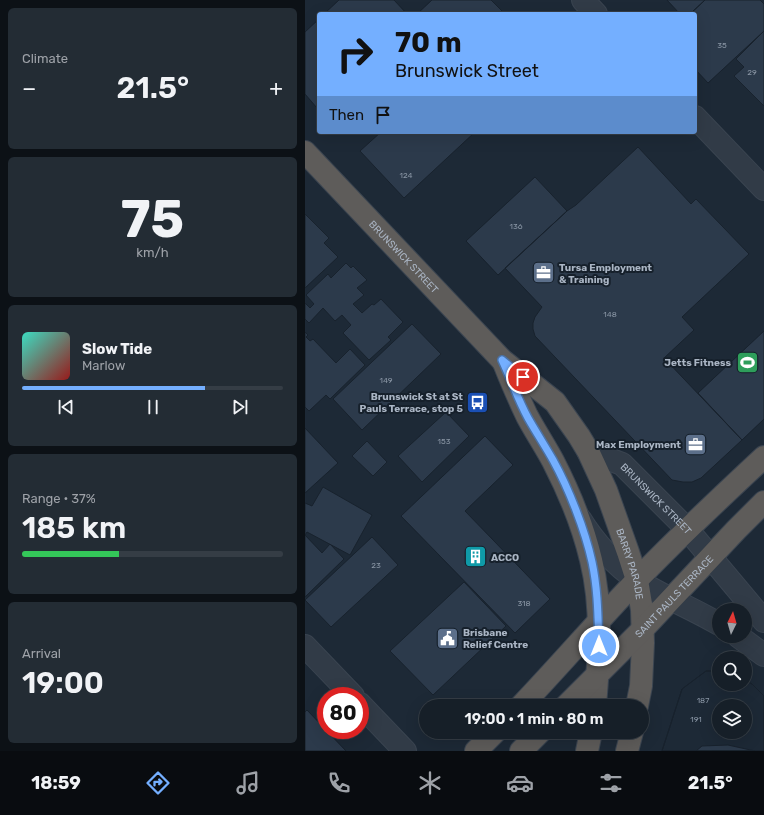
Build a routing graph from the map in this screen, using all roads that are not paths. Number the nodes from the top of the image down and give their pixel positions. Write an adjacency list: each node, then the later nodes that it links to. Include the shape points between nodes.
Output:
1 (583, 0): 2 (street)
2 (594, 12)
3 (697, 119): 5 (street)
4 (305, 152): 6 (highway, BRUNSWICK STREET)
5 (764, 190)
6 (502, 360): 7 (highway, BRUNSWICK STREET, via 555,402); 10 (highway, BRUNSWICK STREET, via 528,417 554,462)
7 (588, 451): 11 (street, BRUNSWICK STREET, via 622,464); 13 (highway, BARRY PARADE, via 606,490)
8 (764, 456): 11 (highway)
9 (764, 502): 12 (highway, SAINT PAULS TERRACE)
10 (576, 513): 13 (street, BRUNSWICK STREET, via 607,554); 16 (highway, BRUNSWICK STREET, via 591,561)
11 (687, 529): 12 (street, BRUNSWICK STREET); 13 (highway)
12 (711, 557): 14 (highway, SAINT PAULS TERRACE); 17 (street, BRUNSWICK STREET)
13 (637, 580): 14 (street, BRUNSWICK STREET); 16 (highway); 18 (highway, BARRY PARADE)
14 (672, 599): 15 (street, BRUNSWICK STREET); 18 (highway, SAINT PAULS TERRACE)
15 (712, 620)
16 (598, 621): 22 (highway, BRUNSWICK STREET); 24 (highway)
17 (764, 621)
18 (642, 630): 22 (highway, SAINT PAULS TERRACE); 27 (highway, BARRY PARADE, via 643,657)
19 (748, 643): 21 (street)
20 (305, 646): 23 (street)
21 (764, 655)
22 (598, 675): 25 (highway, SAINT PAULS TERRACE); 26 (highway)
23 (344, 687)
24 (528, 699)
25 (573, 699)
26 (596, 699)
27 (638, 699)
28 (369, 713): 33 (street)
29 (488, 739): 34 (highway)
30 (533, 739): 35 (highway)
31 (590, 739): 36 (highway)
32 (630, 739): 37 (highway)
33 (405, 751)
34 (476, 751)
35 (521, 751)
36 (587, 751)
37 (627, 751)

